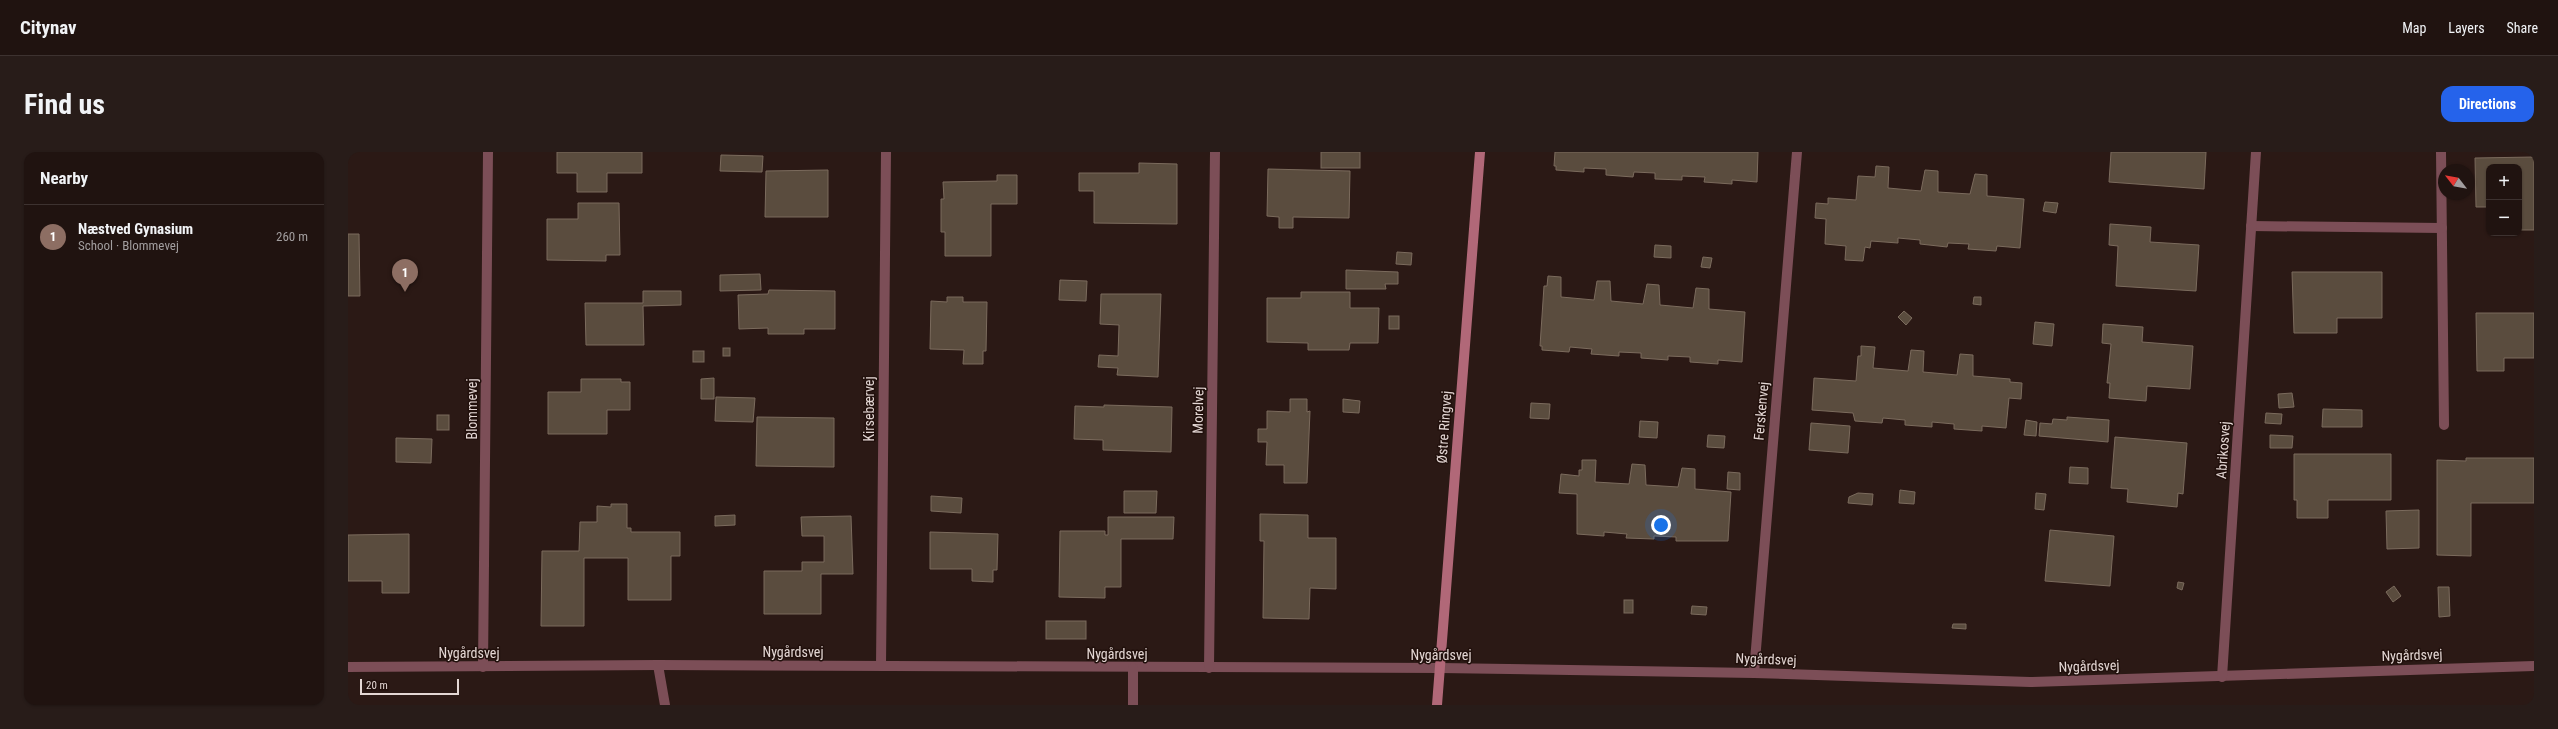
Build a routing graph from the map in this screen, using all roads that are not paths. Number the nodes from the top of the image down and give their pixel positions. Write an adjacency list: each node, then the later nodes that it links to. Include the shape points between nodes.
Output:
1 (488, 152): 15 (street, Blommevej)
2 (886, 152): 12 (street, Kirsebærvej)
3 (1215, 152): 17 (street, Morelvej)
4 (1480, 152): 18 (street, Østre Ringvej)
5 (1797, 152): 19 (street, Ferskenvej)
6 (2256, 152): 8 (street, Abrikosvej)
7 (2441, 152): 9 (street)
8 (2251, 226): 9 (street); 20 (street, Abrikosvej)
9 (2442, 228): 10 (street)
10 (2444, 426)
11 (658, 665): 12 (street, Nygårdsvej); 15 (street, Nygårdsvej); 21 (street)
12 (881, 666): 16 (street, Nygårdsvej)
13 (2534, 666): 20 (street, Nygårdsvej)
14 (348, 667): 15 (street, Nygårdsvej)
15 (484, 667)
16 (1133, 668): 17 (street, Nygårdsvej); 22 (street)
17 (1208, 668): 18 (street, Nygårdsvej)
18 (1440, 668): 19 (street, Nygårdsvej); 23 (street, Østre Ringvej)
19 (1754, 673): 20 (street, Nygårdsvej, via 2030,682)
20 (2222, 677)
21 (665, 705)
22 (1133, 705)
23 (1437, 705)

